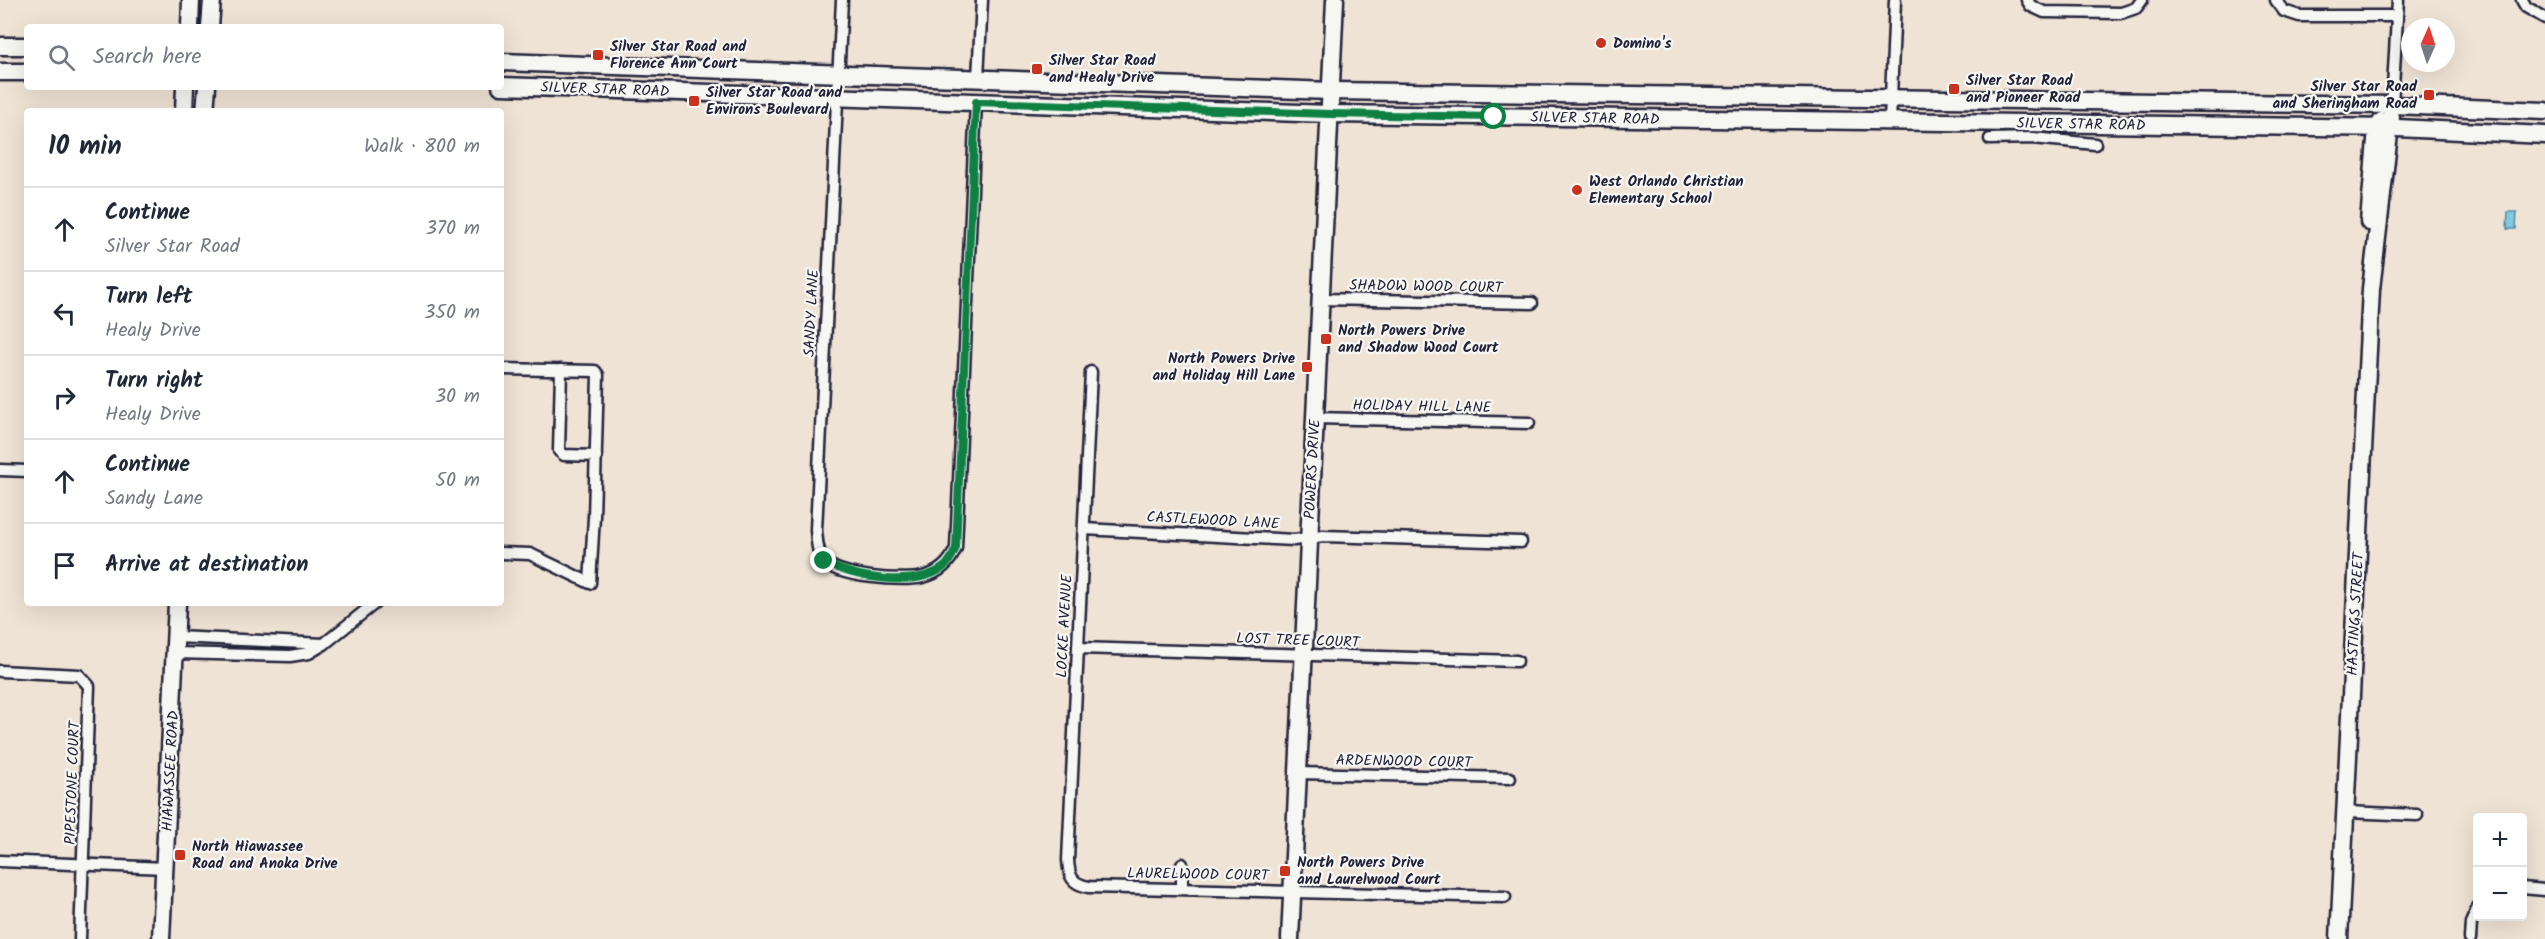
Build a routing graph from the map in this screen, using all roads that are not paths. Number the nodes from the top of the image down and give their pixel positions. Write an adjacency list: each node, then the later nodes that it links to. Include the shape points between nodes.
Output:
1 (191, 0): 14 (main road)
2 (212, 0): 15 (main road)
3 (842, 0): 23 (street, SANDY LANE)
4 (982, 0): 24 (street)
5 (1335, 0): 28 (main road, POWERS DRIVE)
6 (1895, 0): 31 (street)
7 (2027, 0): 8 (street, via 2044,12 2080,13 2121,13 2136,8)
8 (2142, 0)
9 (2276, 0): 12 (street, via 2284,11 2299,16)
10 (2398, 0): 12 (street)
11 (2522, 0): 13 (street, via 2526,7)
12 (2397, 16): 34 (street)
13 (2545, 18)
14 (190, 24)
15 (210, 24)
16 (0, 46): 17 (main road)
17 (24, 46)
18 (504, 62): 19 (main road, SILVER STAR ROAD)
19 (555, 64): 22 (main road, via 540,74); 23 (main road, SILVER STAR ROAD)
20 (0, 72): 21 (main road)
21 (24, 72)
22 (504, 72)
23 (838, 74): 24 (main road, SILVER STAR ROAD); 30 (street, SANDY LANE)
24 (978, 78): 28 (main road, SILVER STAR ROAD)
25 (504, 86): 30 (main road, SILVER STAR ROAD)
26 (185, 90): 35 (main road)
27 (207, 90): 36 (main road)
28 (1331, 91): 29 (main road, SILVER STAR ROAD); 38 (main road, POWERS DRIVE)
29 (1614, 94): 31 (main road, SILVER STAR ROAD); 39 (main road, via 1610,104 1602,108 1528,107)
30 (836, 98): 33 (main road, SILVER STAR ROAD); 33 (street, SANDY LANE, via 818,547 824,561 837,570 885,578 924,577 943,568 956,548)
31 (1891, 99): 32 (main road, SILVER STAR ROAD); 40 (street)
32 (2098, 101): 34 (main road, SILVER STAR ROAD); 41 (main road, via 2064,110 1985,108 1970,115)
33 (976, 102): 38 (main road, SILVER STAR ROAD)
34 (2392, 105): 37 (main road, SILVER STAR ROAD); 42 (main road, HASTINGS STREET)
35 (184, 108)
36 (205, 108)
37 (2545, 111)
38 (1330, 114): 39 (main road, SILVER STAR ROAD); 46 (main road, POWERS DRIVE)
39 (1494, 117): 40 (main road, SILVER STAR ROAD)
40 (1890, 122): 41 (main road, SILVER STAR ROAD)
41 (1965, 123): 42 (main road, SILVER STAR ROAD)
42 (2383, 128): 43 (main road, SILVER STAR ROAD); 70 (main road, HASTINGS STREET, via 2368,236 2371,289)
43 (2545, 135)
44 (1990, 139): 45 (street, via 2033,138)
45 (2096, 144)
46 (1319, 299): 47 (street, SHADOW WOOD COURT); 51 (main road, POWERS DRIVE)
47 (1532, 303)
48 (504, 369): 49 (street)
49 (561, 370): 53 (street, via 559,451 564,455); 53 (street, via 595,371 598,375)
50 (1091, 372): 56 (street, LOCKE AVENUE)
51 (1314, 418): 52 (street, HOLIDAY HILL LANE); 57 (main road, POWERS DRIVE)
52 (1528, 423)
53 (596, 456): 59 (street, via 590,583 530,554)
54 (0, 470): 55 (street)
55 (24, 471)
56 (1084, 529): 57 (street, CASTLEWOOD LANE); 64 (street, LOCKE AVENUE)
57 (1308, 538): 58 (street, CASTLEWOOD LANE); 65 (main road, POWERS DRIVE)
58 (1521, 542)
59 (504, 553)
60 (177, 606): 63 (main road, HIAWASSEE ROAD)
61 (361, 607): 62 (street)
62 (324, 644): 63 (street); 63 (street, via 309,653 290,656)
63 (175, 645): 75 (main road, HIAWASSEE ROAD)
64 (1078, 648): 65 (street, LOST TREE COURT); 76 (street, LOCKE AVENUE, via 1068,860)
65 (1303, 655): 66 (street, LOST TREE COURT); 68 (main road, POWERS DRIVE)
66 (1517, 661)
67 (0, 671): 74 (street, PIPESTONE COURT, via 79,675 88,686)
68 (1298, 773): 69 (street, ARDENWOOD COURT); 80 (main road, POWERS DRIVE)
69 (1510, 778)
70 (2346, 812): 71 (street); 86 (main road, HASTINGS STREET)
71 (2417, 815)
72 (0, 861): 74 (street)
73 (1182, 864): 77 (street)
74 (84, 865): 75 (street); 83 (street, PIPESTONE COURT)
75 (165, 868): 84 (main road, HIAWASSEE ROAD)
76 (1073, 880): 77 (street, LAURELWOOD COURT, via 1089,887)
77 (1182, 888): 80 (street, LAURELWOOD COURT)
78 (2527, 888): 79 (street)
79 (2545, 890)
80 (1292, 891): 81 (street, LAURELWOOD COURT); 85 (main road, POWERS DRIVE)
81 (1505, 897)
82 (2473, 918): 87 (street)
83 (80, 939)
84 (161, 939)
85 (1290, 939)
86 (2339, 939)
87 (2470, 939)

